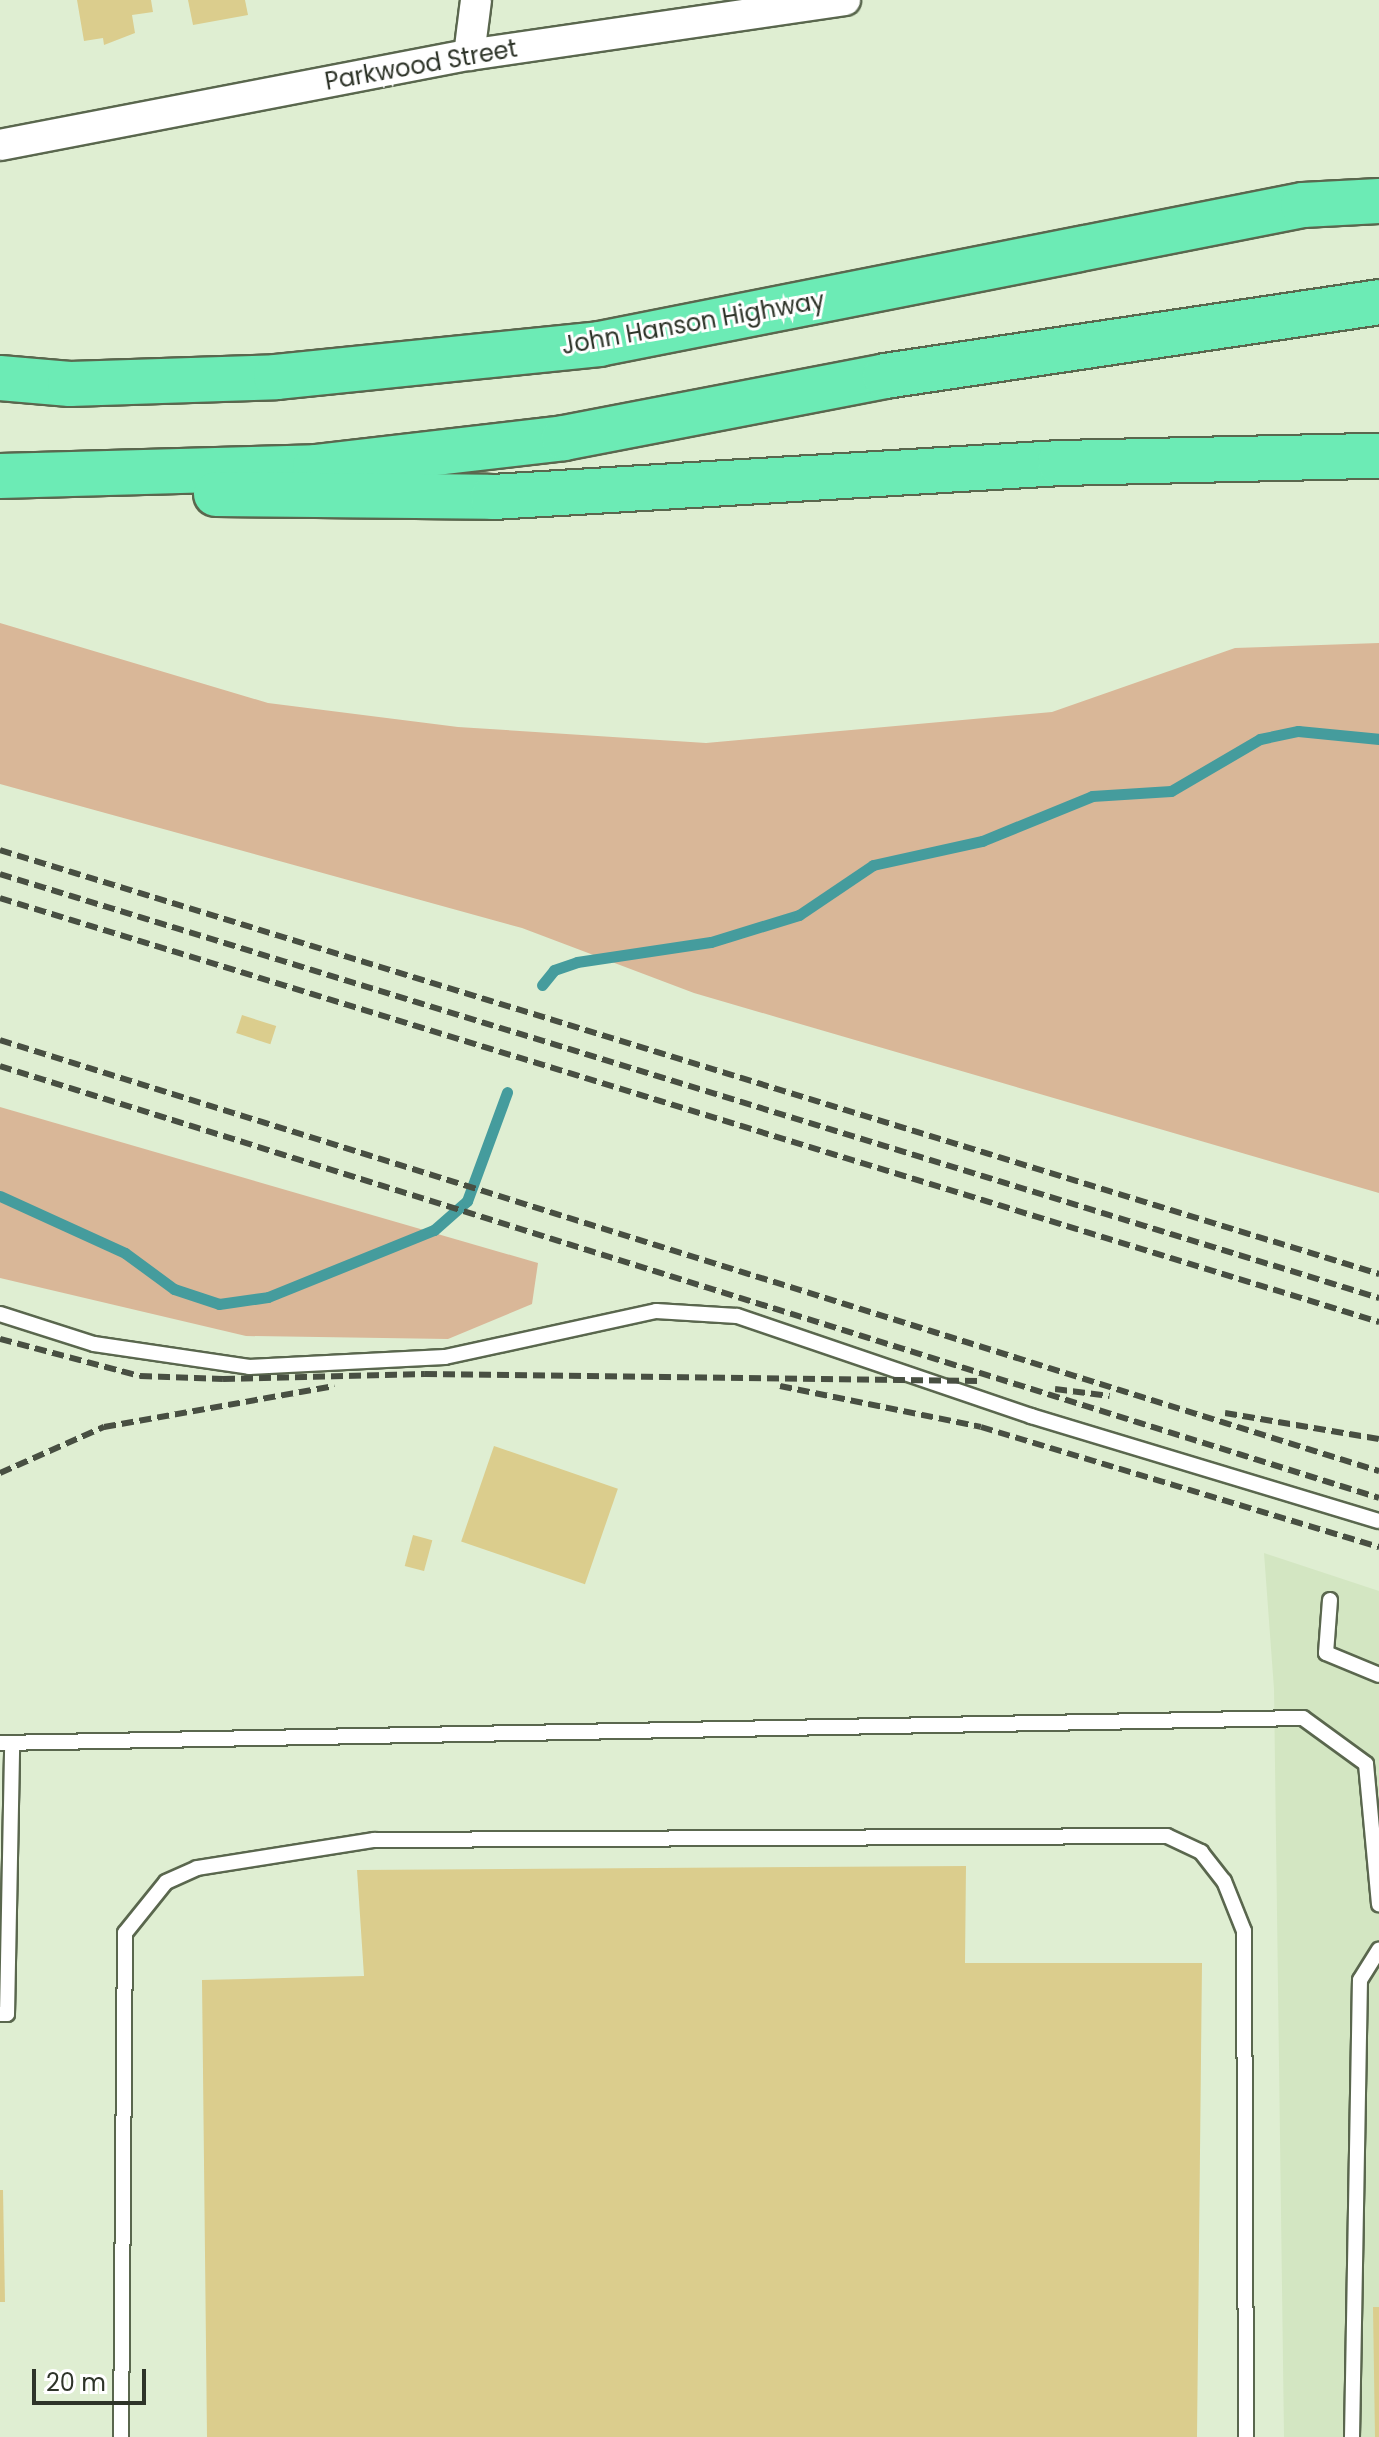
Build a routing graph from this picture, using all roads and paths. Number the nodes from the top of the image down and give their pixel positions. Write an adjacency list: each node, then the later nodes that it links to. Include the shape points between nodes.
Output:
1 (476, 0): 3 (street)
2 (845, 0): 3 (street, Parkwood Street)
3 (469, 55): 4 (street, Parkwood Street)
4 (0, 145)
5 (1379, 194): 7 (highway)
6 (1379, 201): 7 (highway, John Hanson Highway)
7 (1303, 205): 9 (highway, John Hanson Highway, via 599,344 276,377 70,384)
8 (1379, 302): 11 (highway, via 916,371 564,438 315,467)
9 (0, 378)
10 (1379, 456): 11 (highway, via 1060,463 493,497 287,501)
11 (3, 476)
12 (0, 1314): 13 (lane, via 94,1344 249,1367 445,1357 656,1311 737,1316 1031,1416)
13 (1379, 1521)
14 (1330, 1600): 15 (lane, via 1326,1653)
15 (1379, 1675)
16 (6, 1743): 17 (lane, via 1303,1718 1366,1764); 19 (lane, via 7,2014)
17 (1379, 1904)
18 (1379, 1949): 22 (lane, via 1360,1980)
19 (0, 2014)
20 (121, 2437): 21 (lane, via 125,1933 166,1882 197,1868 374,1840 1151,1836 1201,1852 1224,1881 1244,1931)
21 (1246, 2437)
22 (1352, 2437)

